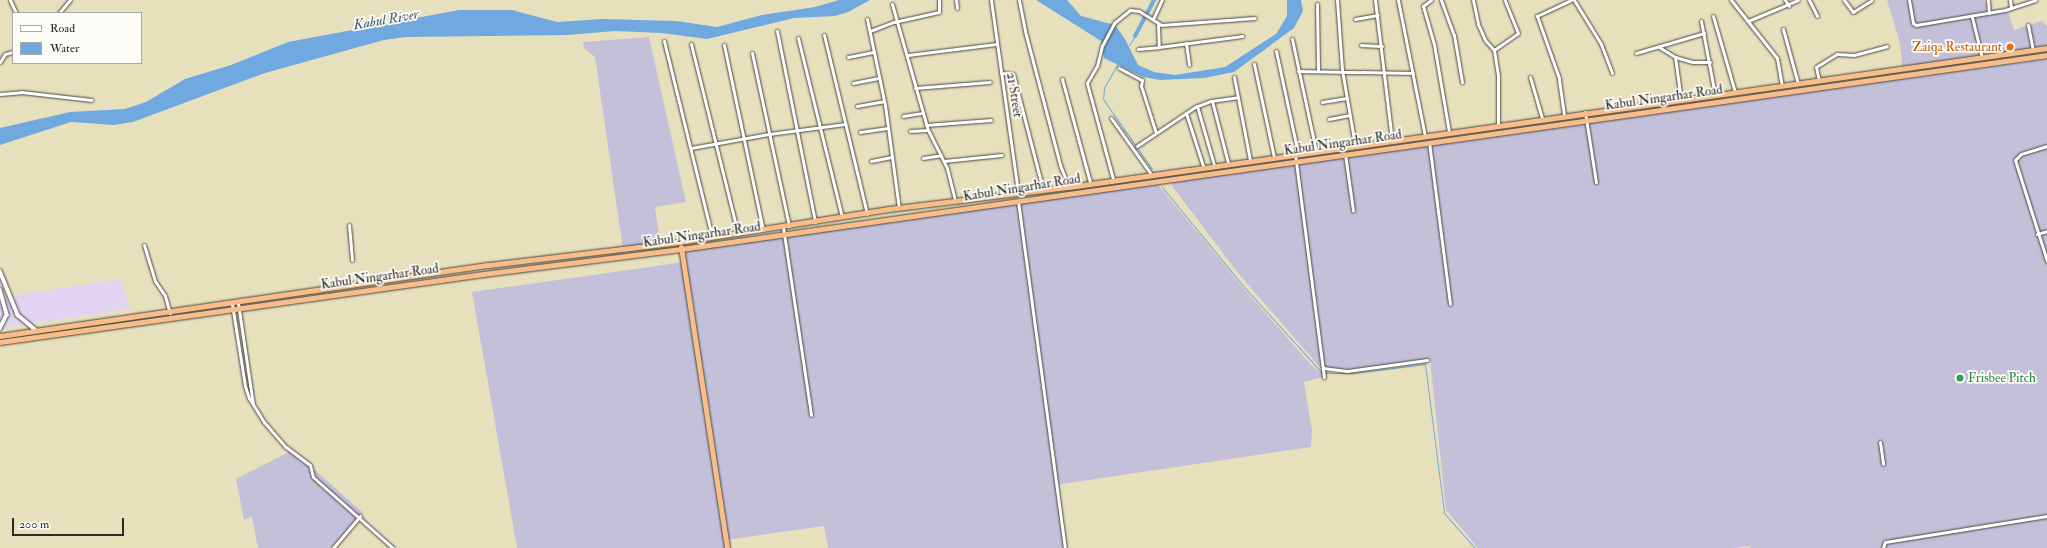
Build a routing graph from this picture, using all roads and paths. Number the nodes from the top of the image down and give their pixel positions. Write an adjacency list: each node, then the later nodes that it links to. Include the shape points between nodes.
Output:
1 (10, 0): 31 (street)
2 (70, 0): 32 (street)
3 (939, 0): 42 (street, via 938,12)
4 (956, 0): 29 (street)
5 (991, 0): 58 (street, 21 Street)
6 (1019, 0): 165 (street, via 1060,165)
7 (1162, 0): 40 (street)
8 (1336, 0): 85 (street)
9 (1375, 0): 34 (street)
10 (1398, 0): 89 (street)
11 (1431, 0): 134 (street, via 1423,6 1434,44)
12 (1441, 0): 97 (street, via 1454,35)
13 (1473, 0): 67 (street, via 1484,40)
14 (1506, 0): 67 (street, via 1518,33)
15 (1573, 0): 90 (street, via 1601,44); 118 (street, via 1537,16 1559,78)
16 (1731, 0): 44 (street)
17 (1785, 0): 28 (street)
18 (1798, 0): 28 (street)
19 (1809, 0): 36 (street)
20 (1844, 0): 21 (street, via 1853,12)
21 (1872, 0)
22 (1909, 0): 37 (street, via 1914,25)
23 (1988, 0): 33 (street)
24 (2010, 0): 30 (street)
25 (2035, 0): 30 (street)
26 (892, 4): 42 (street)
27 (1316, 4): 84 (street)
28 (1789, 6): 44 (street)
29 (957, 8)
30 (2011, 8): 33 (street)
31 (16, 12)
32 (60, 12)
33 (1989, 13): 37 (street)
34 (1378, 15): 41 (street); 61 (street)
35 (1713, 16): 103 (street)
36 (1816, 16)
37 (1972, 17): 78 (street)
38 (1255, 18): 45 (street)
39 (867, 19): 49 (street)
40 (1152, 19): 45 (street); 162 (street, via 1130,10 1114,23 1102,46 1097,66 1087,87)
41 (1355, 19)
42 (897, 21): 49 (street); 74 (street)
43 (1701, 21): 50 (street)
44 (1748, 21): 100 (street, via 1777,58)
45 (1158, 24): 63 (street)
46 (2028, 25): 69 (street)
47 (1783, 29): 99 (street)
48 (777, 31): 130 (street)
49 (870, 32): 71 (street)
50 (1704, 33): 64 (street); 80 (street)
51 (824, 35): 125 (street)
52 (1242, 36): 56 (street)
53 (798, 38): 128 (street)
54 (1292, 39): 87 (street)
55 (664, 41): 145 (street)
56 (1186, 43): 63 (street); 82 (street)
57 (691, 44): 141 (street)
58 (996, 44): 74 (street); 88 (street, 21 Street)
59 (724, 45): 138 (street)
60 (1361, 45): 61 (street)
61 (1382, 46): 86 (street)
62 (1887, 46): 95 (street, via 1854,55 1837,54 1816,66)
63 (1159, 47): 66 (street)
64 (1659, 47): 72 (street); 77 (street)
65 (2047, 48): 69 (highway, Kabul Ningarhar Road)
66 (1138, 49)
67 (1494, 50): 127 (street, via 1498,76)
68 (1276, 51): 147 (street)
69 (2033, 51): 78 (highway, Kabul Ningarhar Road)
70 (12, 52): 79 (street, via 5,54)
71 (874, 52): 76 (street); 93 (street)
72 (1636, 52)
73 (752, 53): 136 (street)
74 (908, 55): 101 (street)
75 (2047, 55): 123 (highway, Kabul Ningarhar Road)
76 (848, 57)
77 (1675, 57): 80 (street, via 1693,62); 102 (street)
78 (1982, 58): 95 (highway, Kabul Ningarhar Road)
79 (0, 62)
80 (1710, 62): 105 (street)
81 (1254, 64): 152 (street)
82 (1189, 65)
83 (1118, 68): 135 (street, via 1142,80 1141,86)
84 (1318, 70): 85 (street); 87 (street)
85 (1342, 70): 86 (street); 107 (street)
86 (1384, 70): 89 (street); 139 (street)
87 (1298, 71): 146 (street)
88 (1001, 73): 166 (street, via 1013,74); 167 (street, 21 Street)
89 (1413, 73): 137 (street)
90 (1612, 73)
91 (1234, 77): 106 (street)
92 (1530, 77): 121 (street)
93 (879, 78): 98 (street); 109 (street)
94 (1062, 79): 163 (street)
95 (1819, 81): 99 (highway, Kabul Ningarhar Road)
96 (990, 82): 101 (street)
97 (1462, 82)
98 (853, 83)
99 (1798, 84): 100 (highway, Kabul Ningarhar Road)
100 (1782, 86): 103 (highway, Kabul Ningarhar Road)
101 (915, 88): 115 (street)
102 (1680, 92)
103 (1735, 92): 105 (highway, Kabul Ningarhar Road)
104 (0, 94): 108 (street, via 21,92)
105 (1715, 95): 114 (highway, Kabul Ningarhar Road)
106 (1238, 97): 110 (street); 154 (street)
107 (1347, 98): 111 (street); 117 (street)
108 (92, 100)
109 (884, 101): 112 (street); 129 (street)
110 (1212, 101): 113 (street); 158 (street)
111 (1322, 102)
112 (857, 106)
113 (1197, 106): 116 (street); 159 (street)
114 (1586, 112): 118 (highway, Kabul Ningarhar Road); 123 (street)
115 (923, 113): 119 (street); 126 (street)
116 (1186, 113): 135 (street); 160 (street)
117 (1350, 115): 122 (street); 143 (street)
118 (1564, 115): 121 (highway, Kabul Ningarhar Road)
119 (903, 116)
120 (1111, 118): 161 (street)
121 (1542, 118): 127 (highway, Kabul Ningarhar Road)
122 (1329, 119)
123 (1586, 119): 140 (highway, Kabul Ningarhar Road); 164 (street)
124 (991, 120): 126 (street)
125 (845, 124): 128 (street); 172 (street)
126 (926, 125): 131 (street)
127 (1498, 125): 134 (highway, Kabul Ningarhar Road)
128 (821, 128): 130 (street); 173 (street)
129 (888, 128): 133 (street); 151 (street)
130 (797, 130): 136 (street); 174 (street)
131 (928, 130): 132 (street); 149 (street)
132 (910, 131)
133 (860, 132)
134 (1449, 132): 137 (highway, Kabul Ningarhar Road)
135 (1156, 133): 142 (street)
136 (769, 134): 138 (street); 176 (street)
137 (1425, 136): 139 (highway, Kabul Ningarhar Road)
138 (744, 138): 141 (street); 178 (street)
139 (1392, 140): 143 (highway, Kabul Ningarhar Road)
140 (1429, 142): 148 (highway, Kabul Ningarhar Road); 191 (street)
141 (714, 143): 145 (street); 180 (street)
142 (1138, 146)
143 (1356, 146): 146 (highway, Kabul Ningarhar Road)
144 (2047, 146): 182 (street, via 2021,154 2015,160)
145 (691, 148): 183 (street)
146 (1316, 151): 147 (highway, Kabul Ningarhar Road)
147 (1296, 154): 152 (highway, Kabul Ningarhar Road); 157 (street)
148 (1345, 154): 157 (highway, Kabul Ningarhar Road); 171 (street)
149 (941, 155): 153 (street); 156 (street)
150 (1002, 155): 156 (street)
151 (892, 157): 155 (street); 170 (street)
152 (1274, 157): 154 (highway, Kabul Ningarhar Road)
153 (923, 158)
154 (1250, 160): 158 (highway, Kabul Ningarhar Road)
155 (871, 161)
156 (944, 161): 169 (street, via 950,174)
157 (1296, 161): 168 (highway, Kabul Ningarhar Road); 200 (street)
158 (1228, 163): 159 (highway, Kabul Ningarhar Road)
159 (1214, 165): 160 (highway, Kabul Ningarhar Road)
160 (1203, 166): 161 (highway, Kabul Ningarhar Road)
161 (1151, 174): 162 (highway, Kabul Ningarhar Road)
162 (1113, 179): 163 (highway, Kabul Ningarhar Road)
163 (1090, 182): 165 (highway, Kabul Ningarhar Road)
164 (1596, 182)
165 (1069, 186): 166 (highway, Kabul Ningarhar Road)
166 (1043, 190): 167 (highway, Kabul Ningarhar Road)
167 (1018, 192): 168 (highway); 169 (highway, Kabul Ningarhar Road)
168 (1018, 200): 181 (highway, Kabul Ningarhar Road); 211 (street)
169 (955, 201): 170 (highway, Kabul Ningarhar Road)
170 (899, 208): 172 (highway, Kabul Ningarhar Road)
171 (1353, 210)
172 (867, 214): 173 (highway, Kabul Ningarhar Road)
173 (843, 218): 174 (highway, Kabul Ningarhar Road)
174 (815, 222): 176 (highway, Kabul Ningarhar Road)
175 (348, 225): 187 (street)
176 (789, 226): 177 (highway, Kabul Ningarhar Road)
177 (783, 227): 178 (highway, Kabul Ningarhar Road); 181 (street)
178 (763, 230): 180 (highway, Kabul Ningarhar Road)
179 (2047, 231): 182 (street)
180 (738, 234): 183 (highway, Kabul Ningarhar Road)
181 (784, 234): 186 (highway, Kabul Ningarhar Road); 203 (street)
182 (2037, 234): 188 (street)
183 (713, 238): 184 (highway, Kabul Ningarhar Road)
184 (680, 242): 186 (highway); 192 (highway, Kabul Ningarhar Road, via 489,265)
185 (144, 245): 194 (street, via 155,281 165,296)
186 (681, 249): 192 (highway, Kabul Ningarhar Road); 210 (highway)
187 (352, 260)
188 (2047, 261)
189 (0, 271): 196 (street, via 18,315)
190 (0, 290): 195 (street, via 7,315)
191 (1450, 304)
192 (239, 305): 193 (highway, Kabul Ningarhar Road); 202 (street)
193 (233, 306): 194 (highway, Kabul Ningarhar Road); 198 (highway, Kabul Ningarhar Road); 202 (street, via 245,386)
194 (170, 313): 196 (highway, Kabul Ningarhar Road)
195 (0, 329)
196 (36, 330): 197 (highway, Kabul Ningarhar Road)
197 (0, 336)
198 (0, 342)
199 (1426, 360): 200 (street, via 1346,370)
200 (1323, 368): 201 (street)
201 (1324, 377)
202 (253, 404): 206 (street, via 264,422 286,447 310,465 313,477)
203 (811, 415)
204 (1880, 442): 205 (street)
205 (1883, 464)
206 (360, 516): 208 (street); 209 (street)
207 (2047, 516): 212 (street, via 1885,542)
208 (333, 548)
209 (393, 548)
210 (727, 548)
211 (1065, 548)
212 (1883, 548)

